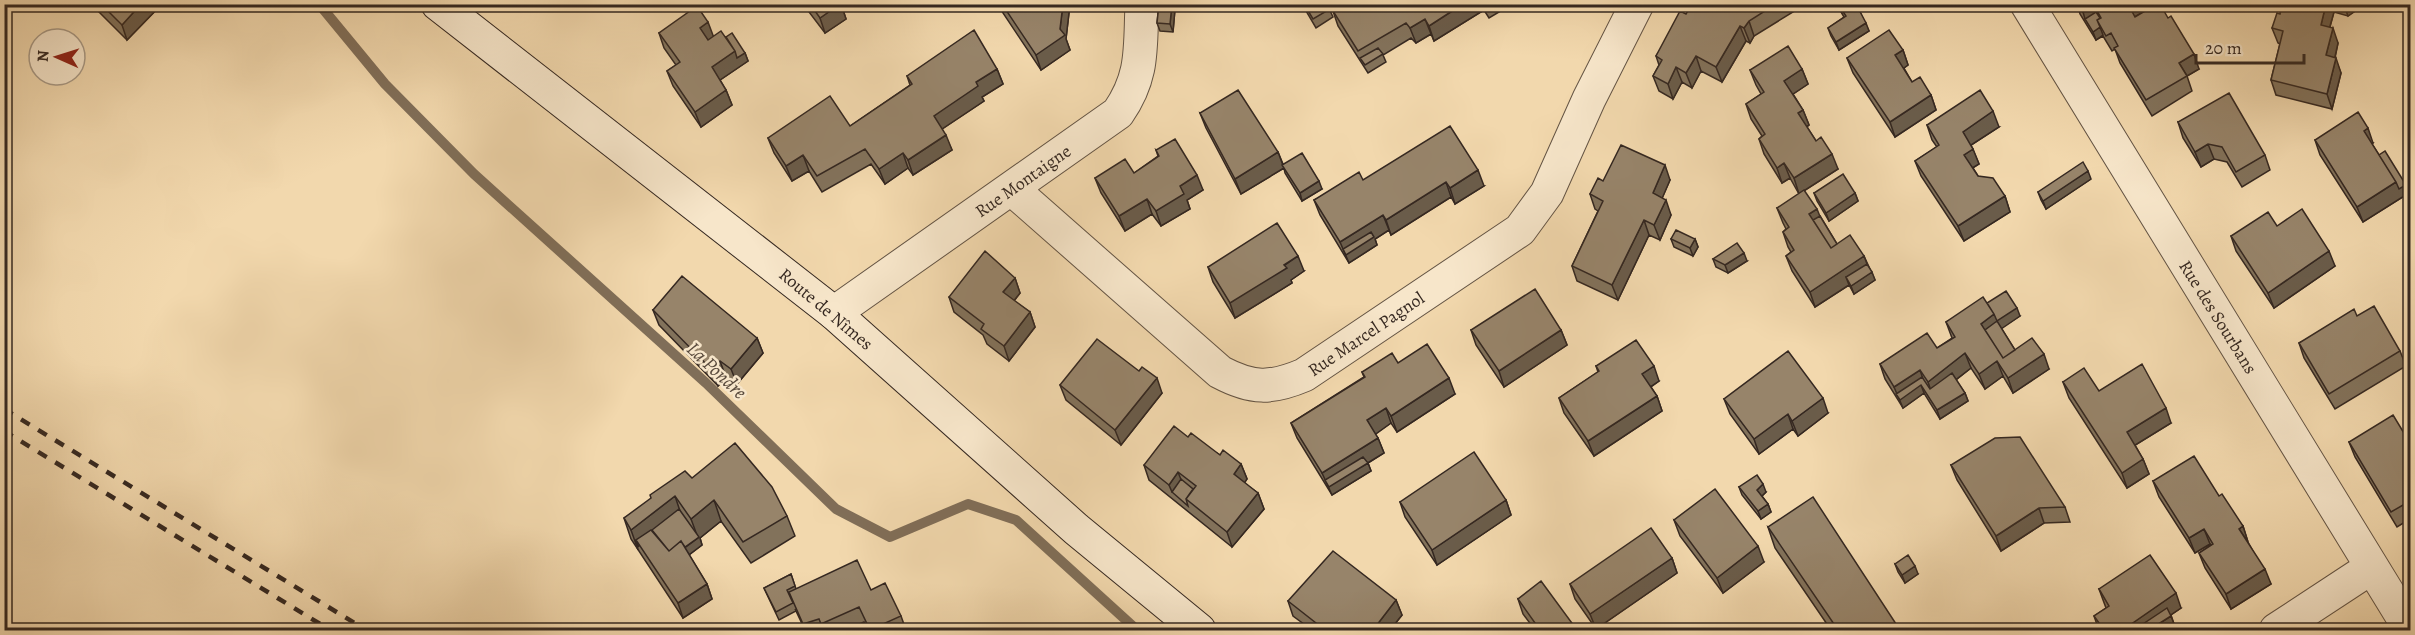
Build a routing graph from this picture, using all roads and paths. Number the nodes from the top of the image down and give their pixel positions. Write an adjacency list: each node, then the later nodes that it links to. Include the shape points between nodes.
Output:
1 (438, 4): 6 (street, Route de Nîmes)
2 (1142, 4): 5 (street, Rue Montaigne, via 1138,72 1123,106 1105,124)
3 (1637, 4): 5 (street, Rue Marcel Pagnol, via 1546,193 1520,230 1304,375 1284,383 1242,384 1220,372)
4 (2027, 4): 7 (street, Rue des Sourbans)
5 (1012, 189): 6 (street, Rue Montaigne)
6 (834, 313): 9 (street, Route de Nîmes, via 1076,529)
7 (2372, 567): 8 (street, Rue des Sourbans); 10 (street)
8 (2410, 629)
9 (1199, 630)
10 (2276, 630)

